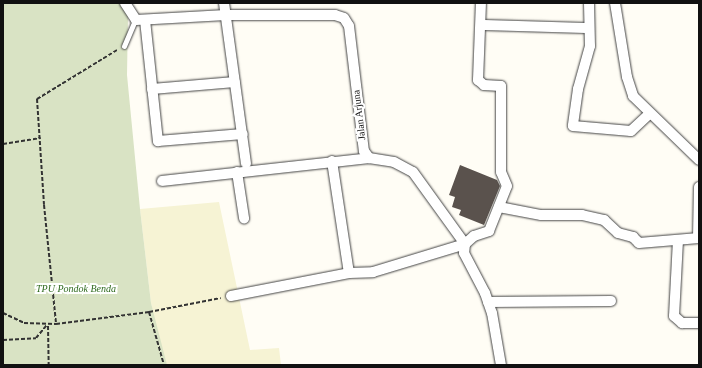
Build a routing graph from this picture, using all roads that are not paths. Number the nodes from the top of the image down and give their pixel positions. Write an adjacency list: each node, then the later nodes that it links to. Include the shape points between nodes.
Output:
1 (125, 3): 7 (street)
2 (224, 3): 6 (street)
3 (481, 3): 8 (street)
4 (589, 3): 9 (street)
5 (615, 3): 13 (street, via 630,89)
6 (226, 15): 7 (street, Jalan Arjuna); 11 (street); 15 (street, Jalan Arjuna, via 335,15 344,18 349,26 364,152)
7 (140, 20): 10 (lane); 12 (street)
8 (481, 25): 9 (street); 22 (street, via 478,80 484,85 501,86 501,172 507,186)
9 (589, 28): 13 (street, via 589,52 578,89 573,126 631,131)
10 (124, 46)
11 (235, 82): 12 (street); 14 (street)
12 (152, 89): 14 (street, via 158,141)
13 (649, 114): 16 (street)
14 (243, 134): 18 (street)
15 (369, 158): 17 (street); 26 (street, via 394,162 413,172)
16 (699, 160)
17 (332, 161): 19 (street); 27 (street)
18 (246, 163)
19 (236, 172): 20 (street); 23 (street)
20 (162, 181)
21 (699, 187): 24 (street)
22 (499, 207): 25 (street, via 541,215 582,215 604,220 618,232 633,237 639,243); 26 (street, via 489,231 474,236)
23 (244, 218)
24 (699, 238): 25 (street)
25 (678, 240): 31 (street, via 674,316 682,323)
26 (464, 244): 27 (street, via 373,272); 30 (street, via 464,253)
27 (349, 273): 28 (street)
28 (232, 296)
29 (611, 301): 30 (street)
30 (488, 302): 32 (street)
31 (699, 323)
32 (501, 365)

